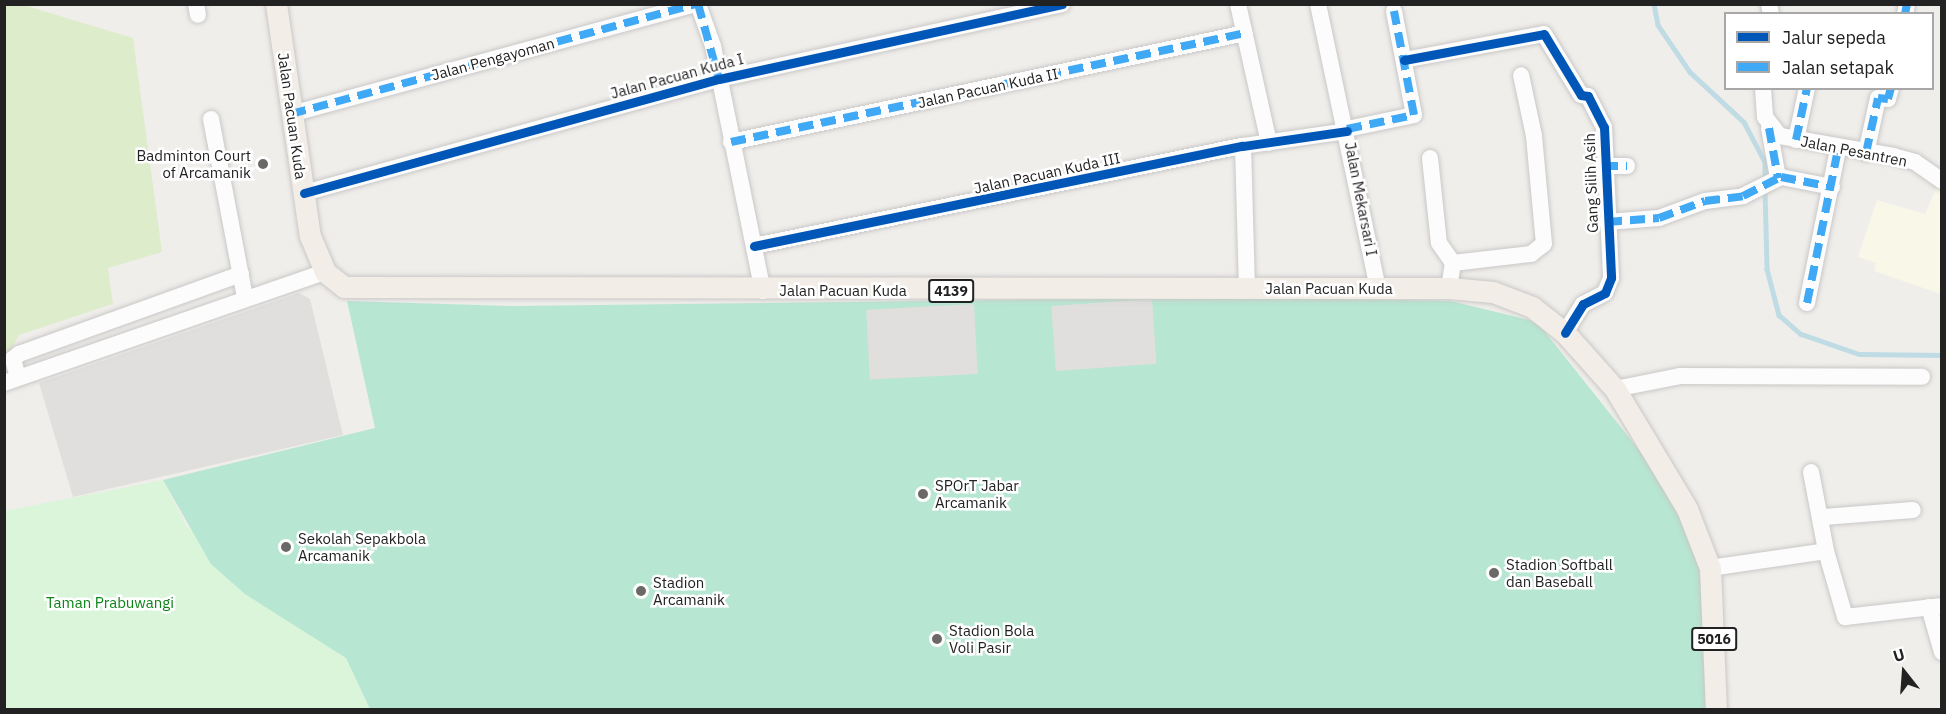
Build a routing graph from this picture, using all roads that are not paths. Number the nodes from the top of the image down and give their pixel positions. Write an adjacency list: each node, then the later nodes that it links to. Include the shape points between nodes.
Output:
1 (276, 4): 14 (main road, Jalan Pacuan Kuda)
2 (696, 4): 10 (street, Jalan Pacuan Kuda I); 14 (street, Jalan Pengayoman)
3 (1062, 4): 10 (street, Jalan Pacuan Kuda I)
4 (1238, 4): 7 (street)
5 (1318, 4): 17 (street, Jalan Mekarsari I)
6 (1394, 10): 8 (street)
7 (1245, 33): 19 (street, Jalan Pacuan Kuda II); 20 (street)
8 (1404, 60): 17 (street, Jalan Pacuan Kuda III, via 1414,115); 25 (street, Gang Silih Asih, via 1544,34 1603,122)
9 (1521, 75): 33 (street, via 1534,136 1544,244 1531,254)
10 (720, 79): 19 (street); 30 (street, Jalan Pacuan Kuda I)
11 (1763, 90): 16 (street)
12 (1807, 90): 18 (street)
13 (1890, 90): 23 (street, via 1888,99 1878,98)
14 (291, 114): 30 (main road, Jalan Pacuan Kuda)
15 (211, 119): 35 (street)
16 (1769, 128): 18 (street, Jalan Pesantren); 28 (street)
17 (1347, 130): 20 (street, Jalan Pacuan Kuda III); 36 (street, Jalan Mekarsari I)
18 (1796, 141): 22 (street, Jalan Pesantren)
19 (731, 142): 32 (street)
20 (1269, 143): 21 (street, Jalan Pacuan Kuda III)
21 (1243, 146): 32 (street, Jalan Pacuan Kuda III); 38 (street)
22 (1838, 149): 23 (street, Jalan Pesantren); 29 (street)
23 (1866, 153): 27 (street, Jalan Pesantren, via 1915,162)
24 (1430, 158): 33 (street, via 1439,243)
25 (1603, 166): 26 (street); 31 (street, Gang Silih Asih)
26 (1627, 166)
27 (1941, 181)
28 (1768, 182): 29 (street); 31 (street, via 1659,218)
29 (1832, 187): 41 (street)
30 (303, 193): 34 (main road, Jalan Pacuan Kuda, via 315,255)
31 (1607, 222): 42 (street, Gang Silih Asih, via 1610,286 1583,304)
32 (753, 246): 39 (street)
33 (1453, 263): 37 (street)
34 (325, 272): 39 (main road, Jalan Pacuan Kuda / 4139, via 339,285 356,289); 40 (street)
35 (241, 274): 40 (street); 44 (street, via 19,354 13,359)
36 (1377, 282): 37 (main road, Jalan Pacuan Kuda / 4139); 38 (main road, Jalan Pacuan Kuda / 4139)
37 (1449, 288): 42 (main road, Jalan Pacuan Kuda / 4139, via 1513,299)
38 (1247, 289): 39 (main road, Jalan Pacuan Kuda / 4139)
39 (763, 291)
40 (245, 298): 44 (street)
41 (1807, 303)
42 (1565, 333): 45 (main road, Jalan Pacuan Kuda / 4139)
43 (1922, 378): 45 (street, via 1680,376)
44 (11, 380)
45 (1615, 389): 50 (main road, Jalan Pacuan Kuda / 4139, via 1667,469)
46 (1811, 472): 48 (street)
47 (1913, 510): 48 (street)
48 (1824, 517): 49 (street)
49 (1826, 551): 50 (street); 51 (street, via 1845,617)
50 (1710, 568): 53 (main road, 5016)
51 (1935, 607): 52 (street)
52 (1941, 652)
53 (1716, 710)

